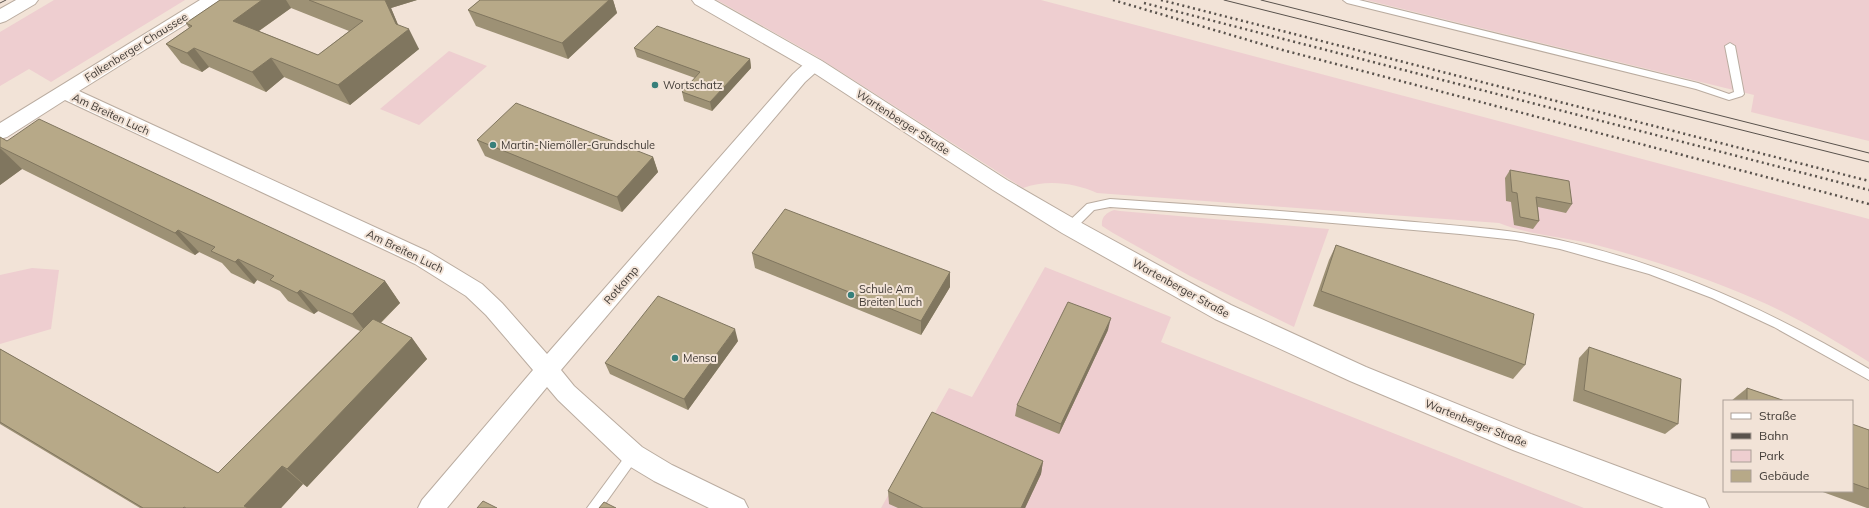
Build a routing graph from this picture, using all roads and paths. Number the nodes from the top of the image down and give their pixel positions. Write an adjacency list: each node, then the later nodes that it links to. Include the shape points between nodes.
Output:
1 (29, 0): 5 (street)
2 (212, 0): 8 (street, Falkenberger Chaussee)
3 (701, 0): 7 (street, Wartenberger Straße)
4 (1347, 0): 6 (lane, via 1698,86 1729,97 1739,94)
5 (0, 17)
6 (1730, 46)
7 (816, 65): 10 (street, Wartenberger Straße, via 1000,185); 11 (street, Rotkamp, via 799,78)
8 (64, 92): 9 (street, Falkenberger Chaussee); 11 (street, Am Breiten Luch, via 422,258 474,290)
9 (0, 132)
10 (1070, 227): 12 (lane, via 1091,207 1110,203 1303,215 1503,235 1564,246 1612,258 1684,282 1759,313 1816,342); 17 (street, Wartenberger Straße, via 1223,312 1286,342 1522,442)
11 (548, 370): 13 (street, Am Breiten Luch, via 566,393); 14 (street, Rotkamp)
12 (1869, 375)
13 (634, 455): 15 (lane); 16 (street, Am Breiten Luch, via 663,473)
14 (431, 508)
15 (594, 508)
16 (735, 508)
17 (1696, 508)

